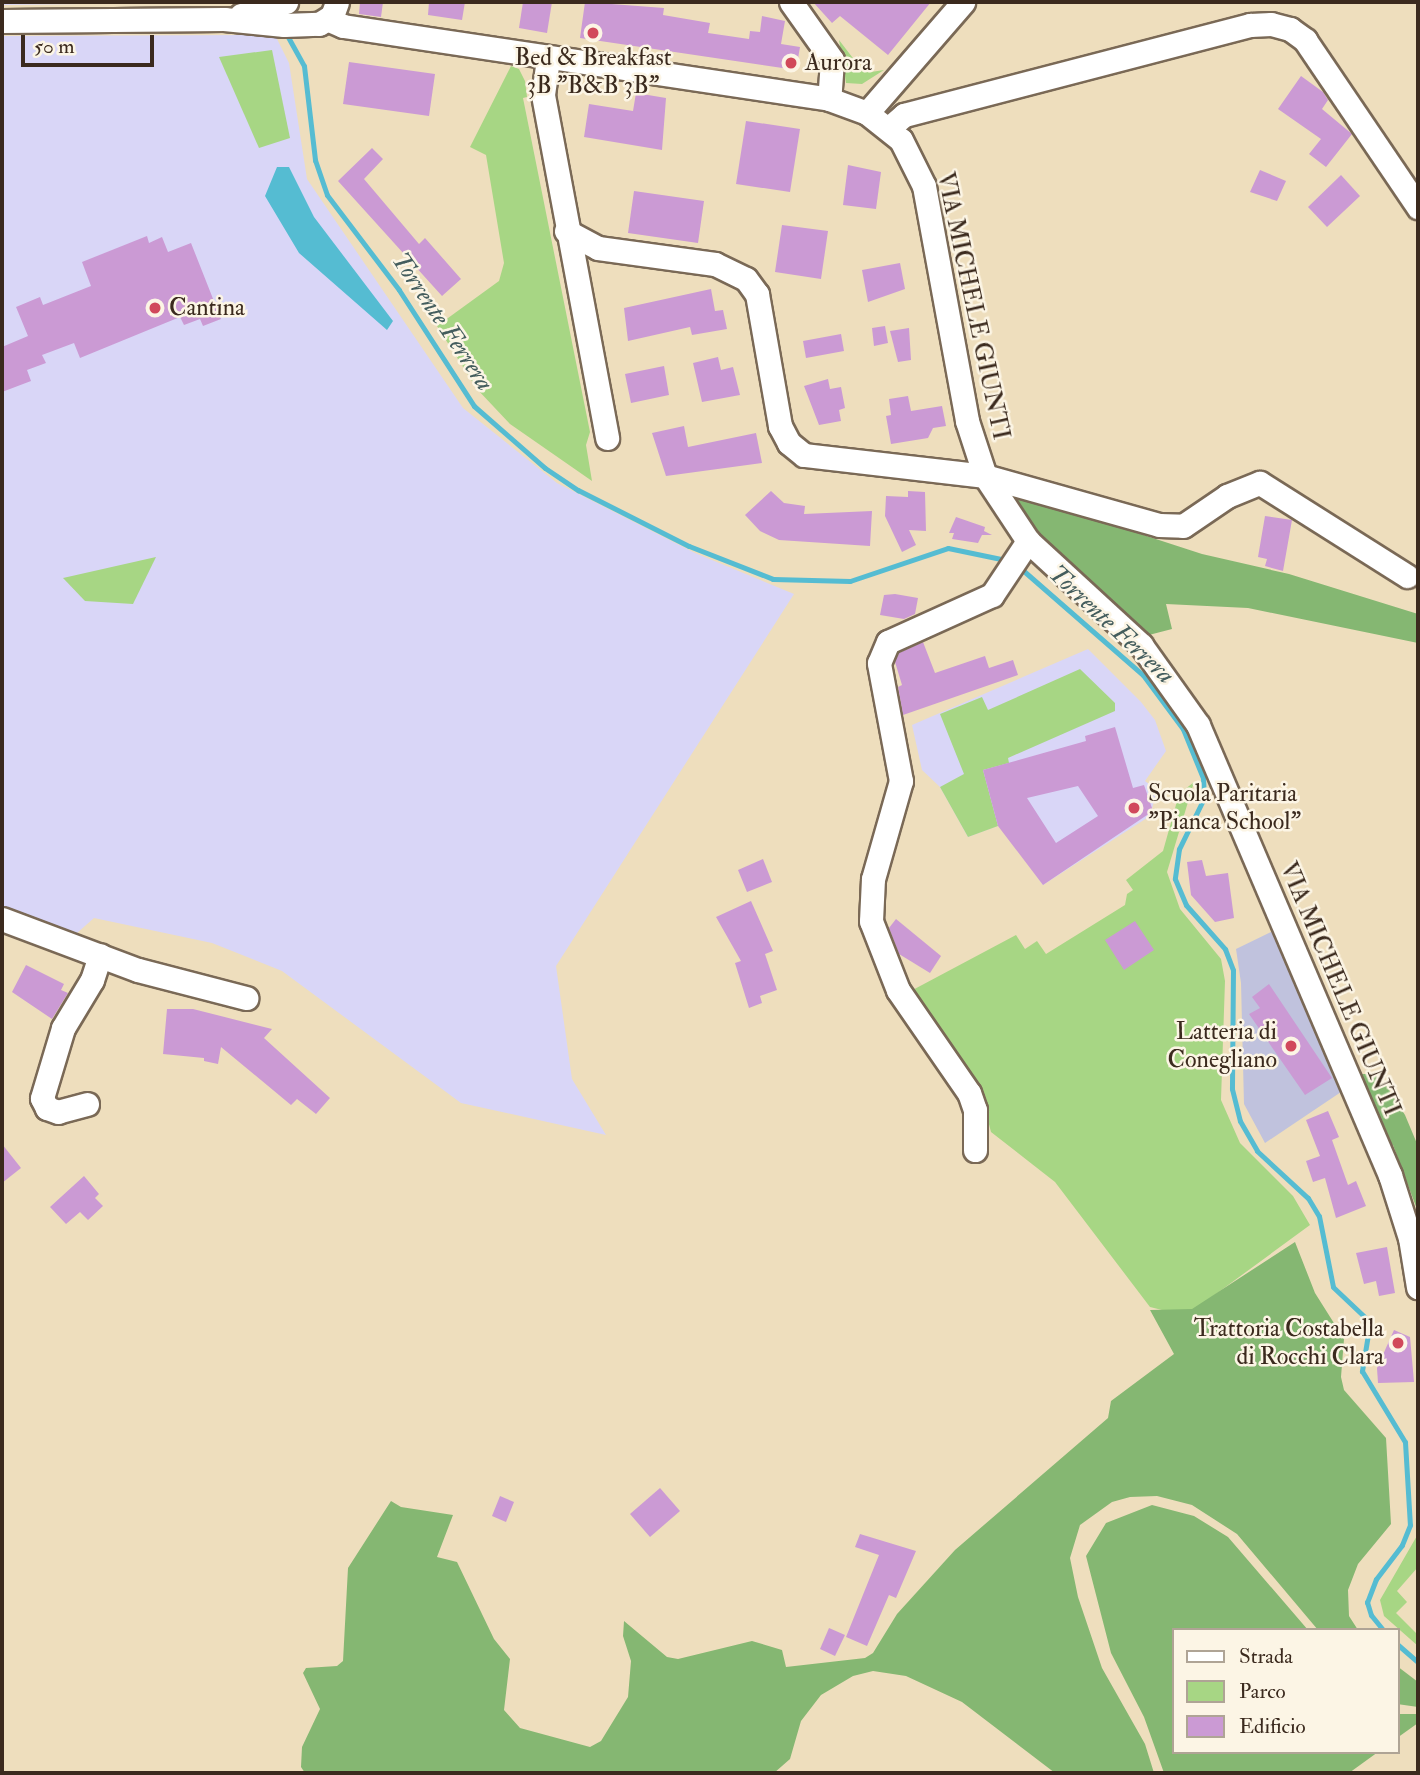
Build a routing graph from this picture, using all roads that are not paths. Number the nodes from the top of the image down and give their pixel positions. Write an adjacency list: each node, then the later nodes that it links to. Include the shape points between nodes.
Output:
1 (286, 2): 5 (street)
2 (791, 2): 9 (street, via 832,60)
3 (963, 2): 8 (street)
4 (324, 9): 5 (street, VIA MICHELE GIUNTI, via 284,25); 7 (street, VIA MICHELE GIUNTI, via 343,26)
5 (224, 19): 6 (street)
6 (2, 20)
7 (548, 59): 9 (street, VIA MICHELE GIUNTI); 13 (street, via 543,95)
8 (906, 72): 10 (street); 11 (street)
9 (829, 99): 10 (street, VIA MICHELE GIUNTI)
10 (867, 113): 11 (street, VIA MICHELE GIUNTI)
11 (889, 128): 12 (street, via 904,115 1250,25 1270,24 1290,29 1305,40); 15 (street, VIA MICHELE GIUNTI, via 914,161 924,186 967,421)
12 (1418, 207)
13 (566, 231): 14 (street); 15 (street, via 598,248 715,264 746,279 757,294 780,426 789,443 804,455)
14 (607, 438)
15 (985, 476): 16 (street, VIA MICHELE GIUNTI); 17 (street, via 1159,525 1184,526 1227,496 1259,483)
16 (1019, 556): 22 (street, via 982,603 888,642 879,663 901,781 873,878 871,921 898,990 969,1093 976,1119); 23 (street, VIA MICHELE GIUNTI, via 1141,645 1198,725 1390,1175)
17 (1406, 576)
18 (2, 919): 19 (street)
19 (100, 955): 20 (street); 21 (street, via 92,980 63,1028 42,1098 52,1111)
20 (246, 998)
21 (87, 1104)
22 (975, 1150)
23 (1418, 1287)

